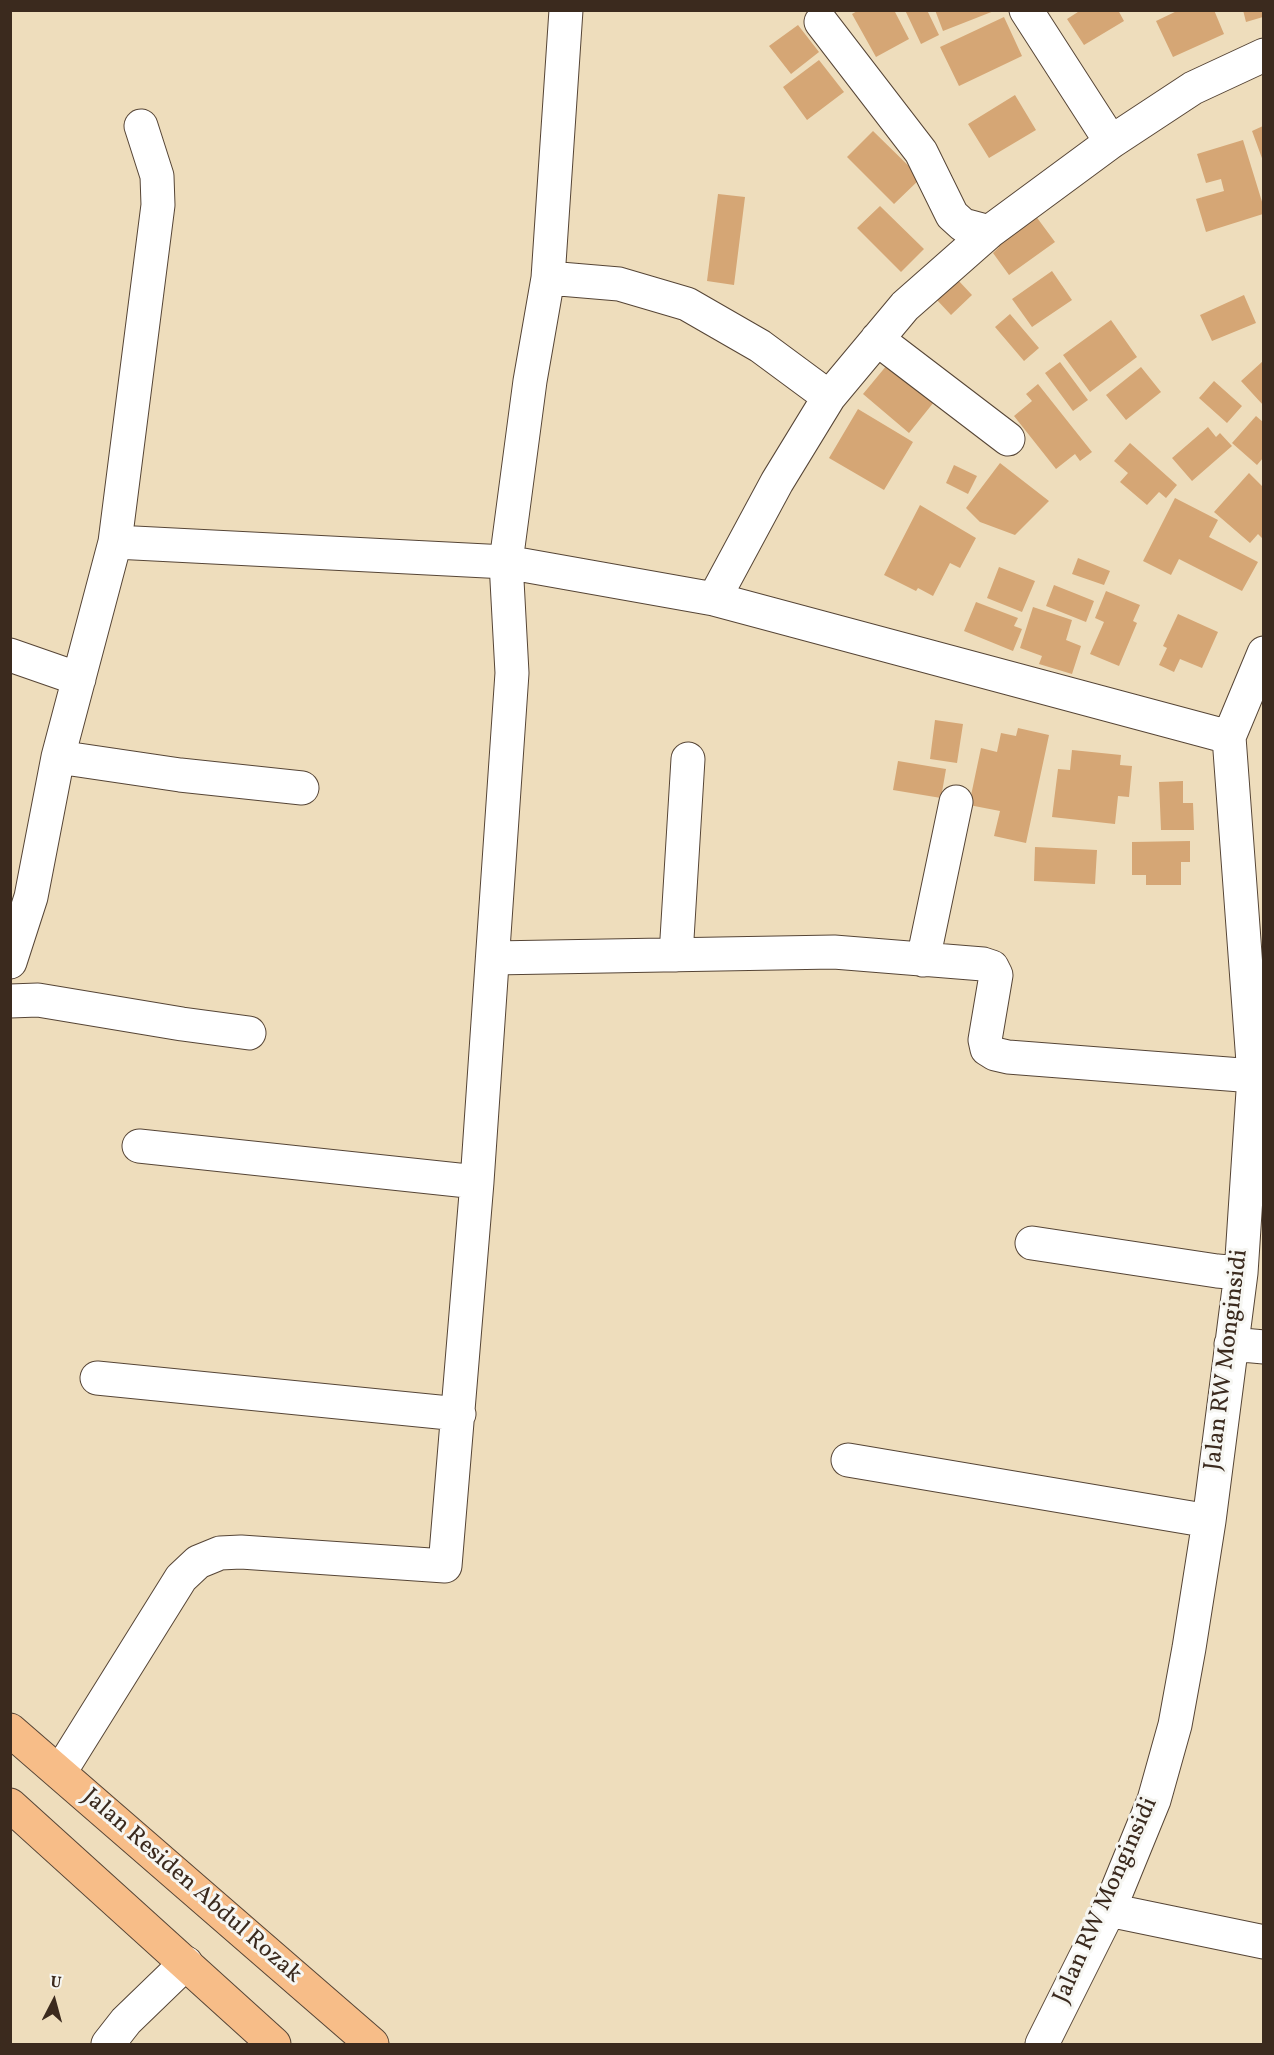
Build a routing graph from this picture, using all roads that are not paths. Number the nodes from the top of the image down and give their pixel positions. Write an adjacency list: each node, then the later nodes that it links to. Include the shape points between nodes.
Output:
1 (566, 10): 8 (street)
2 (1026, 10): 6 (street)
3 (821, 22): 7 (street, via 921,152 952,215 963,225)
4 (1263, 55): 6 (street, via 1193,88)
5 (141, 126): 12 (street, via 157,176 158,205)
6 (1111, 142): 7 (street)
7 (989, 232): 9 (street, via 905,306)
8 (548, 278): 10 (street, via 619,284 687,304 760,346); 13 (street)
9 (877, 339): 10 (street); 11 (street)
10 (829, 397): 14 (street, via 777,482)
11 (1008, 439)
12 (115, 542): 13 (street); 17 (street)
13 (506, 562): 14 (street); 25 (street, via 512,673)
14 (714, 599): 18 (street)
15 (1263, 653): 18 (street, Jalan RW Monginsidi)
16 (10, 655): 17 (street)
17 (79, 679): 19 (street)
18 (1229, 737): 30 (street, Jalan RW Monginsidi)
19 (58, 757): 21 (street); 23 (street)
20 (688, 759): 24 (street)
21 (302, 788)
22 (956, 802): 26 (street)
23 (21, 892): 27 (street)
24 (676, 955): 25 (street); 26 (street, via 834,952)
25 (493, 958): 33 (street)
26 (923, 960): 30 (street, via 983,964 993,970 996,975 985,1045 994,1054)
27 (10, 962)
28 (10, 1001): 29 (street, via 38,1000)
29 (249, 1033)
30 (1254, 1076): 31 (street, Jalan RW Monginsidi)
31 (1256, 1143): 35 (street, Jalan RW Monginsidi)
32 (139, 1146): 33 (street)
33 (477, 1182): 39 (street)
34 (1032, 1243): 35 (street)
35 (1241, 1273): 36 (street, Jalan RW Monginsidi)
36 (1231, 1344): 37 (street); 41 (street, Jalan RW Monginsidi)
37 (1263, 1347)
38 (97, 1378): 39 (street)
39 (459, 1414): 43 (street, via 445,1566 241,1552 220,1553 198,1562 181,1578)
40 (848, 1460): 41 (street)
41 (1209, 1521): 45 (street, Jalan RW Monginsidi, via 1175,1725 1154,1800)
42 (10, 1730): 43 (highway, Jalan Residen Abdul Rozak)
43 (60, 1772): 50 (highway, Jalan Residen Abdul Rozak)
44 (10, 1805): 47 (highway)
45 (1109, 1910): 46 (street); 51 (street, Jalan RW Monginsidi)
46 (1263, 1942)
47 (186, 1963): 48 (street); 49 (highway)
48 (108, 2044)
49 (274, 2044)
50 (372, 2044)
51 (1042, 2044)

